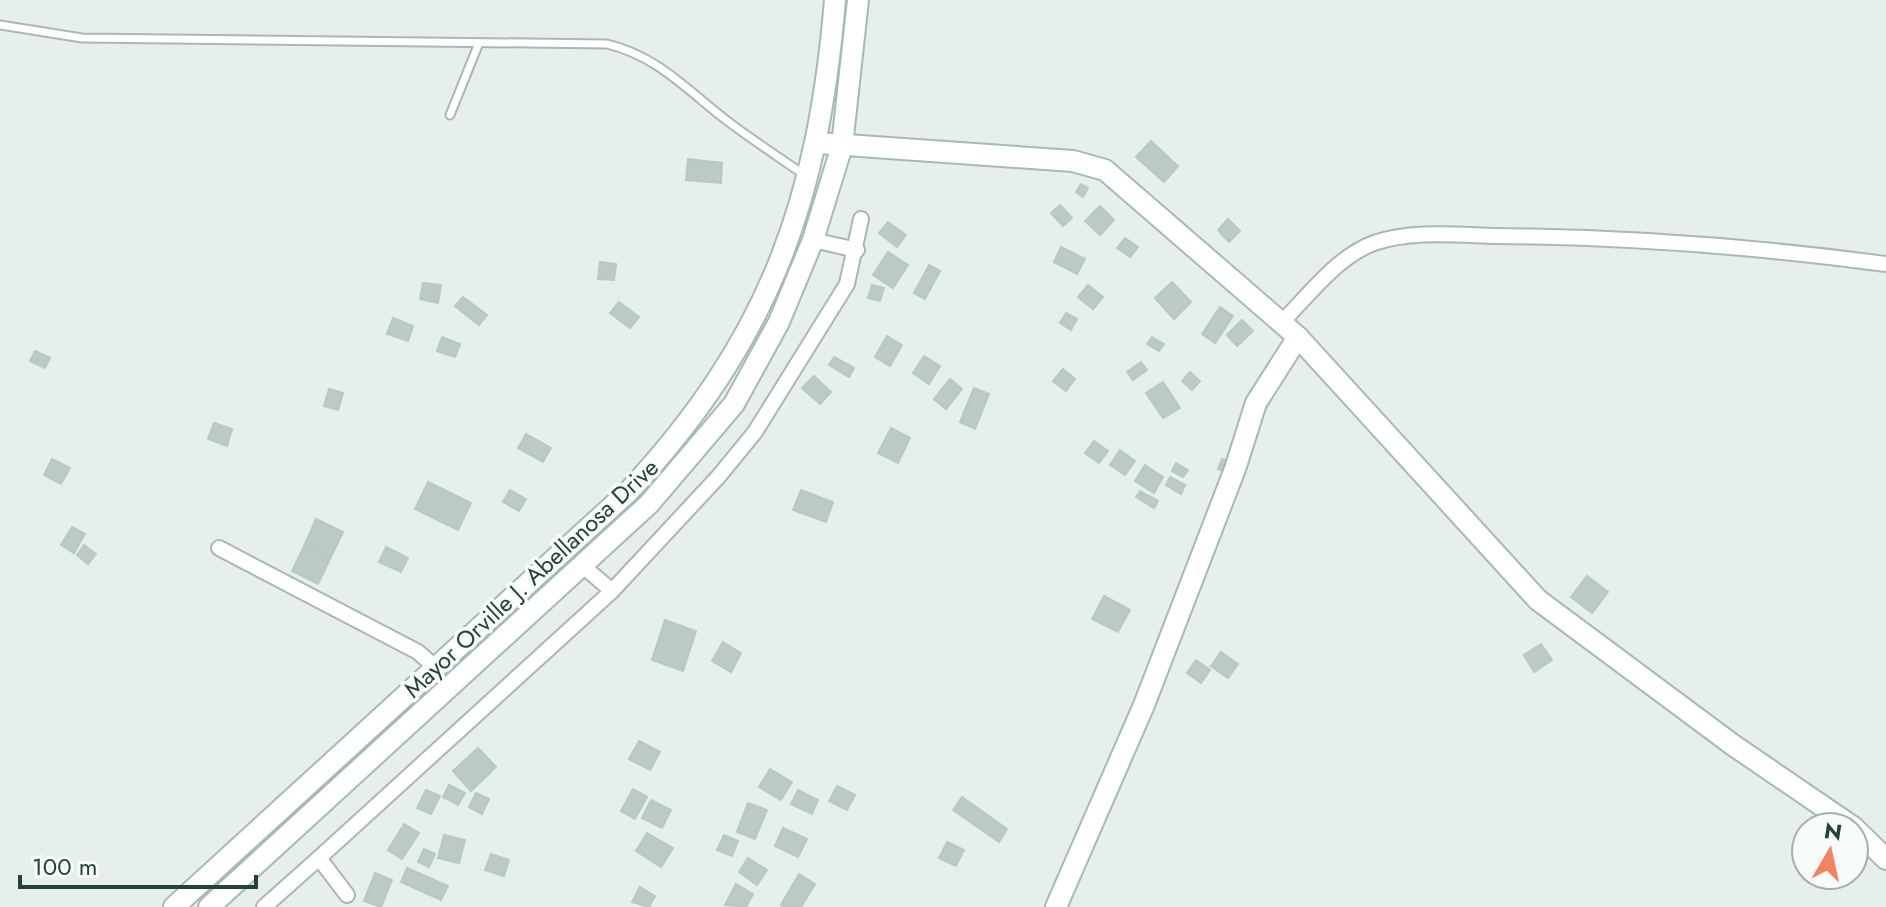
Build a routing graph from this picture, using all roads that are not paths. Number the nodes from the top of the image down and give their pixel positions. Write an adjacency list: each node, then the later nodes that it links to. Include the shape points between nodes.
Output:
1 (835, 0): 6 (main road, Mayor Orville J. Abellanosa Drive)
2 (858, 0): 7 (main road, Mayor Orville J. Abellanosa Drive)
3 (0, 25): 4 (lane, via 82,38)
4 (479, 43): 5 (lane); 8 (lane, via 570,41 636,51)
5 (450, 115)
6 (818, 143): 7 (main road); 8 (main road, Mayor Orville J. Abellanosa Drive)
7 (842, 146): 10 (main road, Mayor Orville J. Abellanosa Drive); 13 (main road, via 1096,166)
8 (808, 177): 18 (main road, Mayor Orville J. Abellanosa Drive, via 792,234 758,313 679,435 629,491)
9 (861, 219): 11 (street)
10 (813, 240): 11 (street); 16 (main road, Mayor Orville J. Abellanosa Drive, via 779,322 734,404 649,504)
11 (857, 250): 17 (street, via 847,284 755,432)
12 (1886, 264): 13 (street, via 1613,239 1398,238 1349,256)
13 (1282, 322): 14 (main road)
14 (1298, 337): 19 (main road, via 1538,600); 27 (main road, via 1256,403 1144,705)
15 (219, 548): 18 (street, via 418,652)
16 (583, 566): 17 (street); 25 (main road, Mayor Orville J. Abellanosa Drive)
17 (612, 591): 21 (street)
18 (436, 668): 24 (main road, Mayor Orville J. Abellanosa Drive)
19 (1830, 811)
20 (1870, 843): 22 (main road)
21 (319, 858): 23 (street); 26 (street)
22 (1886, 859)
23 (347, 895)
24 (174, 907)
25 (209, 907)
26 (264, 907)
27 (1056, 907)

